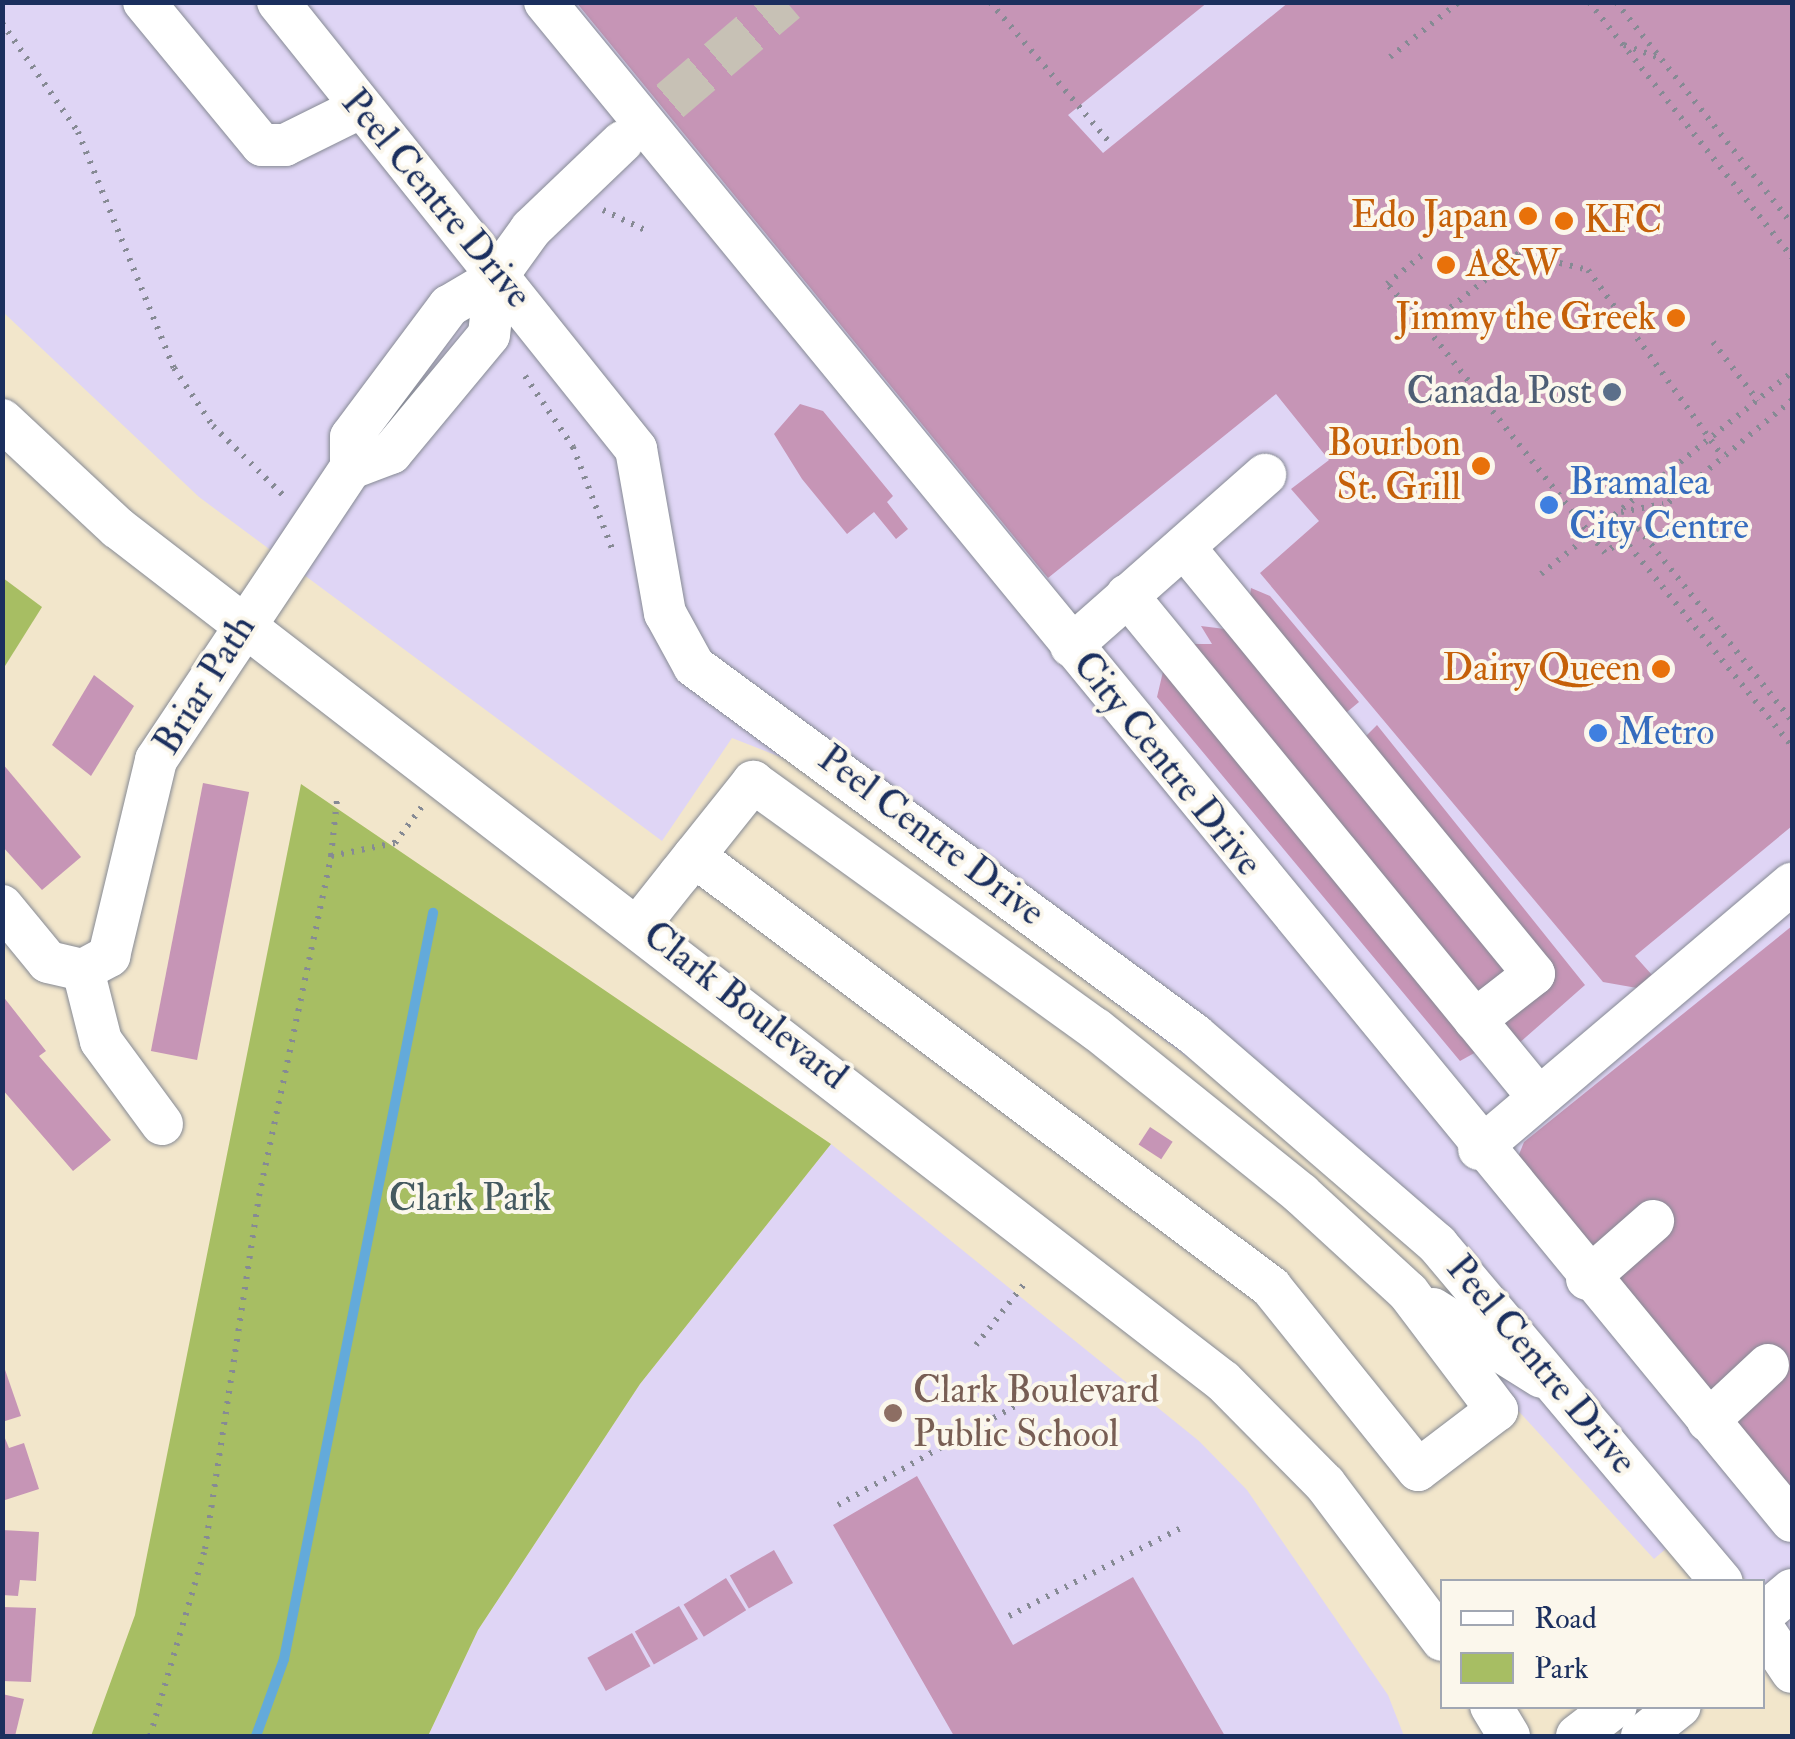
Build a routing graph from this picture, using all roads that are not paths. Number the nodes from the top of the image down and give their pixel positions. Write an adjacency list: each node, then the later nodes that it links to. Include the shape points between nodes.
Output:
1 (144, 2): 4 (street, via 262,145 285,145)
2 (278, 2): 4 (street, Peel Centre Drive)
3 (545, 2): 13 (street, City Centre Drive)
4 (360, 108): 6 (street, Peel Centre Drive)
5 (622, 142): 6 (street)
6 (496, 279): 8 (street, Briar Path, via 449,306 351,437); 8 (street, via 490,326 391,453); 27 (street, Peel Centre Drive, via 636,449 665,613 694,666 1194,1035 1437,1244)
7 (2, 420): 12 (street, Clark Boulevard, via 118,528)
8 (351, 468): 12 (street, Briar Path)
9 (1265, 474): 10 (street)
10 (1184, 547): 11 (street); 19 (street, via 1534,974)
11 (1127, 595): 13 (street); 19 (street)
12 (241, 623): 17 (street, Clark Boulevard); 18 (street, Briar Path, via 156,760 110,956)
13 (1071, 646): 22 (street, City Centre Drive)
14 (694, 856): 17 (street); 25 (street, via 754,782 1096,1029); 25 (street, via 1271,1287 1418,1470 1496,1410)
15 (1792, 884): 20 (street)
16 (2, 906): 18 (street, via 48,962)
17 (640, 924): 34 (street, Clark Boulevard, via 1224,1382 1325,1484)
18 (83, 970): 21 (street, via 101,1041)
19 (1475, 1020): 20 (street)
20 (1539, 1098): 22 (street)
21 (162, 1124)
22 (1479, 1149): 24 (street, City Centre Drive)
23 (1653, 1221): 24 (street)
24 (1586, 1279): 28 (street, City Centre Drive)
25 (1408, 1292): 27 (street)
26 (1768, 1365): 28 (street)
27 (1567, 1391): 30 (street, Peel Centre Drive)
28 (1708, 1420): 29 (street, City Centre Drive)
29 (1792, 1521)
30 (1720, 1579)
31 (1792, 1590): 32 (street)
32 (1765, 1612)
33 (1765, 1632): 35 (street)
34 (1440, 1637)
35 (1792, 1672)
36 (1493, 1709): 39 (street)
37 (1674, 1709): 38 (street)
38 (1636, 1729): 40 (street)
39 (1509, 1736)
40 (1577, 1736)

